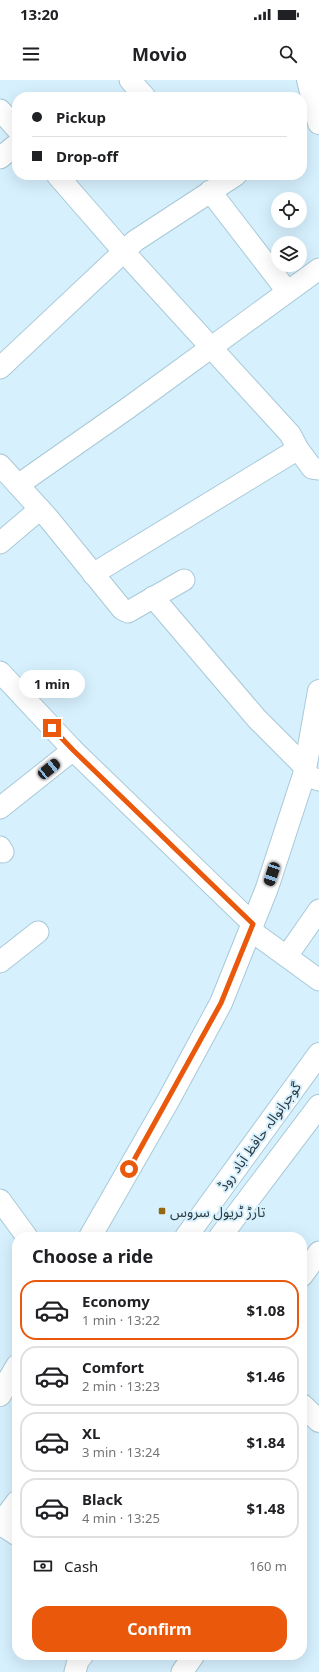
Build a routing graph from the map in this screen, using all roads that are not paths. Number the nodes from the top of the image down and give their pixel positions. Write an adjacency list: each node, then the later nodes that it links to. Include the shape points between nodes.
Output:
1 (308, 80): 4 (main road)
2 (0, 110): 3 (street)
3 (12, 123)
4 (319, 123)
5 (12, 148): 6 (street)
6 (0, 158)
7 (61, 180): 10 (street)
8 (223, 180): 9 (street)
9 (210, 185): 10 (street); 12 (street)
10 (124, 252): 13 (street); 14 (street)
11 (319, 269): 12 (street)
12 (287, 291): 13 (street)
13 (211, 347): 15 (street, via 290,434); 18 (street)
14 (0, 368)
15 (298, 449): 17 (street, via 312,468); 21 (street)
16 (0, 465): 18 (street)
17 (319, 469)
18 (18, 485): 19 (street)
19 (40, 509): 20 (street); 21 (street)
20 (0, 542)
21 (93, 574): 23 (street, via 128,612)
22 (184, 580): 23 (street)
23 (153, 597): 27 (street, via 257,719)
24 (0, 672): 26 (street)
25 (319, 691): 27 (main road)
26 (73, 750): 28 (street); 30 (street)
27 (309, 774): 30 (main road)
28 (0, 808)
29 (319, 910): 32 (street)
30 (252, 927): 32 (street); 39 (main road, via 221,1003)
31 (38, 932): 33 (street)
32 (287, 956): 34 (street)
33 (0, 962)
34 (319, 980)
35 (319, 1054): 40 (main road, گوجرانوالہ حافظ آباد روڈ)
36 (318, 1108): 41 (main road, گوجرانوالہ حافظ آباد روڈ)
37 (0, 1200): 38 (street)
38 (23, 1232)
39 (93, 1232)
40 (190, 1232)
41 (224, 1232)
42 (319, 1252): 43 (street)
43 (307, 1269)
44 (12, 1375): 45 (main road)
45 (0, 1395)
46 (12, 1508): 47 (main road)
47 (0, 1524): 48 (street)
48 (12, 1532)
49 (79, 1660): 51 (street)
50 (190, 1660): 52 (street)
51 (75, 1672)
52 (182, 1672)

